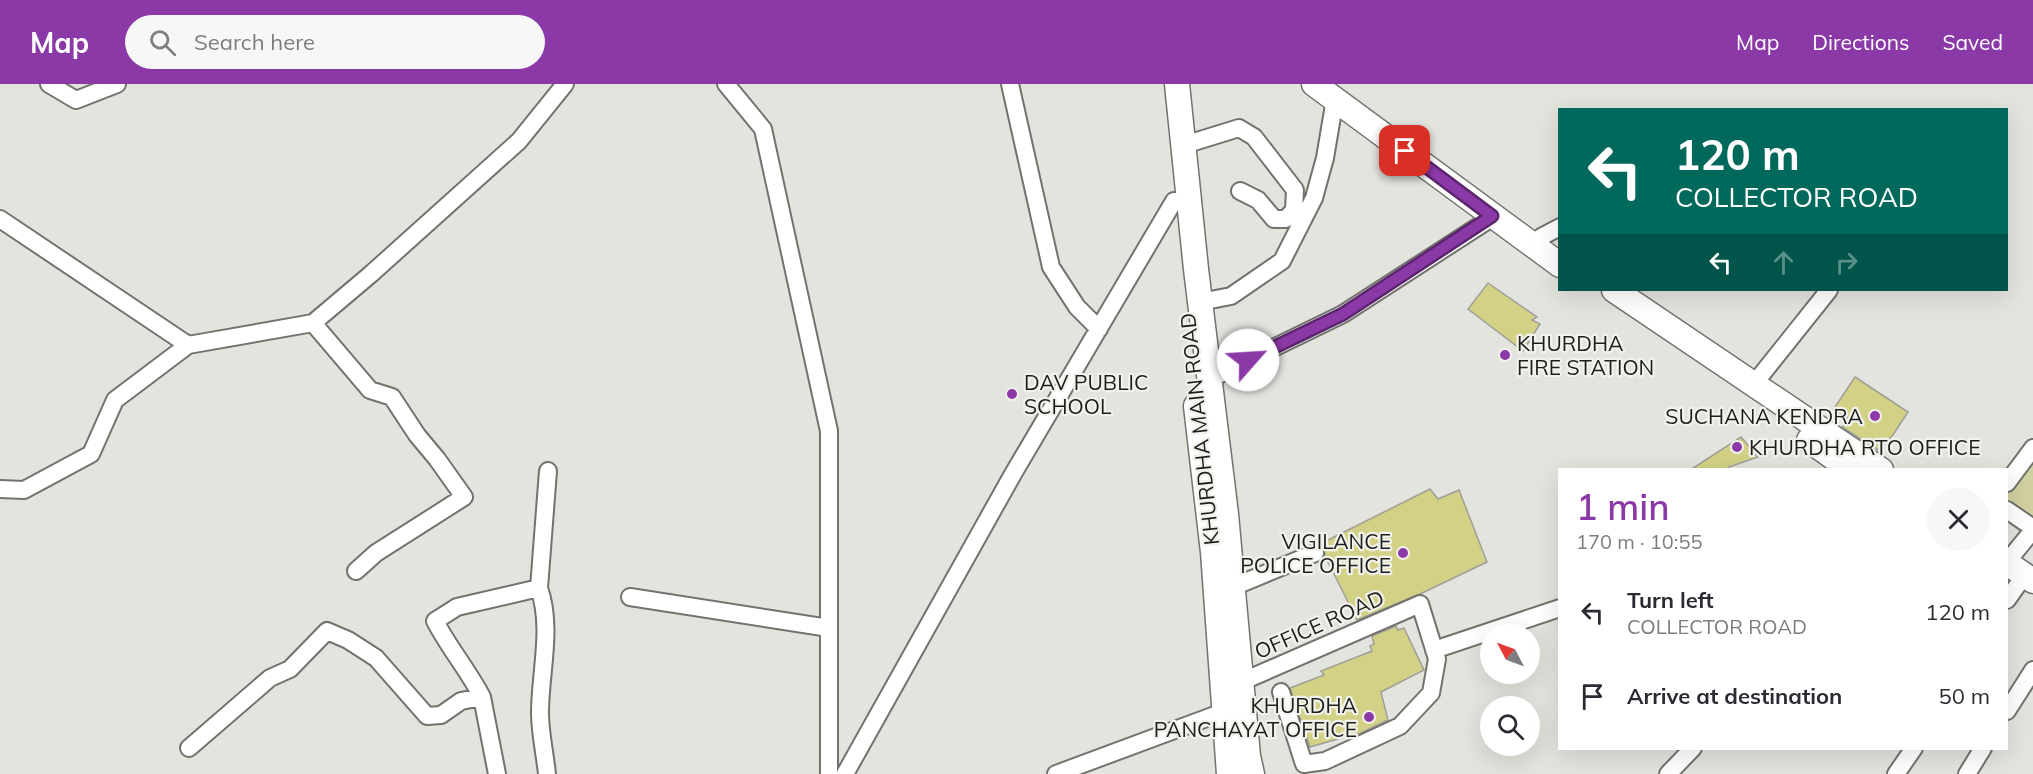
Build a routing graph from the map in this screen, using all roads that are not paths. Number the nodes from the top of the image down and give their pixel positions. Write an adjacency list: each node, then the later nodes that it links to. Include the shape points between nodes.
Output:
1 (49, 84): 2 (street, via 76,100)
2 (117, 84)
3 (565, 84): 21 (street, via 519,141)
4 (726, 84): 41 (street, via 763,129 829,431)
5 (1010, 84): 22 (street, via 1051,267 1077,307)
6 (1162, 84): 12 (main road, KHURDHA MAIN ROAD)
7 (1177, 84): 10 (main road, KHURDHA MAIN ROAD)
8 (1314, 84): 9 (main road)
9 (1334, 91): 13 (main road); 15 (main road); 20 (street, via 1325,159 1314,198 1282,261 1231,296)
10 (1184, 145): 11 (street, via 1239,128 1254,137 1295,190 1294,210 1286,219 1274,219 1258,200); 20 (main road, KHURDHA MAIN ROAD)
11 (1240, 191)
12 (1174, 201): 22 (street); 48 (main road, KHURDHA MAIN ROAD, via 1213,552)
13 (1492, 216): 16 (main road); 24 (street, via 1343,314)
14 (0, 219): 23 (street)
15 (1554, 238)
16 (1558, 264)
17 (1596, 291): 27 (main road)
18 (1615, 291): 25 (main road)
19 (1828, 291): 25 (street)
20 (1200, 302): 24 (main road, KHURDHA MAIN ROAD)
21 (313, 323): 23 (street); 35 (street, via 370,390 392,397 464,497)
22 (1099, 329): 56 (street)
23 (188, 345): 31 (street, via 115,399 92,454 24,490)
24 (1210, 379): 37 (main road, KHURDHA MAIN ROAD)
25 (1754, 384): 28 (main road)
26 (2033, 450): 30 (street)
27 (1848, 468)
28 (1878, 468)
29 (548, 471): 38 (street)
30 (2008, 482)
31 (0, 489)
32 (2008, 511): 33 (street)
33 (2033, 529): 36 (street)
34 (1315, 553): 37 (street)
35 (356, 570)
36 (2017, 581)
37 (1233, 587): 44 (main road, KHURDHA MAIN ROAD)
38 (539, 588): 46 (street, via 458,607 435,621); 54 (street, via 544,602 545,664 540,713)
39 (630, 597): 41 (street)
40 (1558, 609): 42 (street)
41 (829, 627): 55 (street)
42 (1434, 650): 44 (street, OFFICE ROAD, via 1420,604); 45 (street, OFFICE ROAD, via 1437,659 1431,693 1400,726 1325,761 1304,764)
43 (2033, 670): 47 (street)
44 (1241, 682): 59 (main road, KHURDHA MAIN ROAD)
45 (1281, 692)
46 (482, 697): 49 (street, via 460,701 441,715 427,716 376,658 327,631 290,669 270,678); 53 (street)
47 (2008, 709)
48 (1223, 712): 57 (street); 58 (main road, KHURDHA MAIN ROAD)
49 (189, 748)
50 (1691, 750): 60 (street)
51 (1913, 750): 61 (street)
52 (1982, 750): 62 (street)
53 (497, 774)
54 (547, 774)
55 (829, 774)
56 (845, 774)
57 (1056, 774)
58 (1229, 774)
59 (1252, 774)
60 (1668, 774)
61 (1896, 774)
62 (1967, 774)

